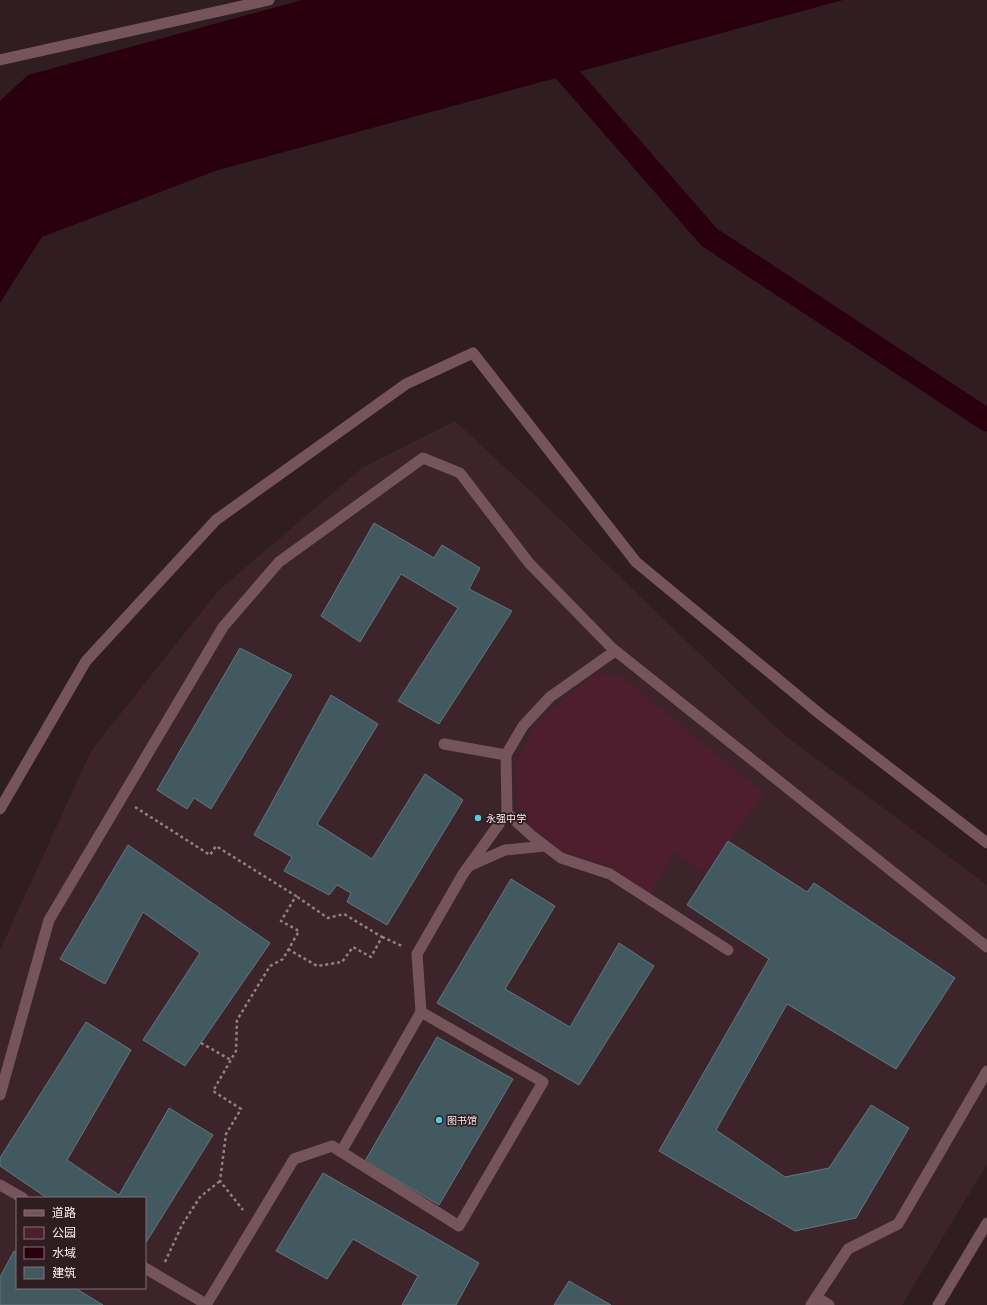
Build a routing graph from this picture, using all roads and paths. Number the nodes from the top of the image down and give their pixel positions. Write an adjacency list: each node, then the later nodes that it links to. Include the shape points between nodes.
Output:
1 (269, 0): 2 (street)
2 (0, 60)
3 (615, 651): 5 (street, via 550,697 523,726); 6 (street, via 529,564 460,473 423,458 279,562 223,627); 14 (street)
4 (444, 744): 5 (street)
5 (506, 755): 8 (street)
6 (122, 798): 12 (path, via 210,855 216,846); 22 (street, via 49,920)
7 (0, 809): 9 (street, via 86,661 216,520 406,384 473,353 636,562 821,715)
8 (507, 813): 10 (street); 11 (street)
9 (987, 843)
10 (545, 846): 11 (street, via 505,850); 16 (street, via 561,858 610,874)
11 (468, 867): 17 (street)
12 (296, 896): 13 (path, via 328,918 344,914); 15 (path, via 282,921 299,931)
13 (382, 937): 15 (path, via 371,957 352,947 342,962 317,966); 17 (path)
14 (987, 947)
15 (288, 949): 20 (path, via 283,959 270,966 237,1020 236,1051)
16 (728, 950)
17 (416, 954): 18 (street)
18 (421, 1012): 23 (street); 23 (street, via 544,1082 460,1226)
19 (201, 1043): 20 (path)
20 (231, 1060): 24 (path, via 213,1091 241,1109 226,1134)
21 (987, 1071): 31 (street, via 898,1224 848,1249)
22 (0, 1095)
23 (341, 1152): 28 (street, via 332,1146 294,1159)
24 (220, 1181): 28 (path); 30 (path, via 196,1203 182,1225)
25 (0, 1184): 26 (street)
26 (21, 1197)
27 (987, 1223): 34 (street)
28 (255, 1224): 32 (street)
29 (146, 1269): 30 (street)
30 (159, 1276): 32 (street)
31 (814, 1301): 33 (street)
32 (206, 1304)
33 (830, 1305)
34 (938, 1305)

